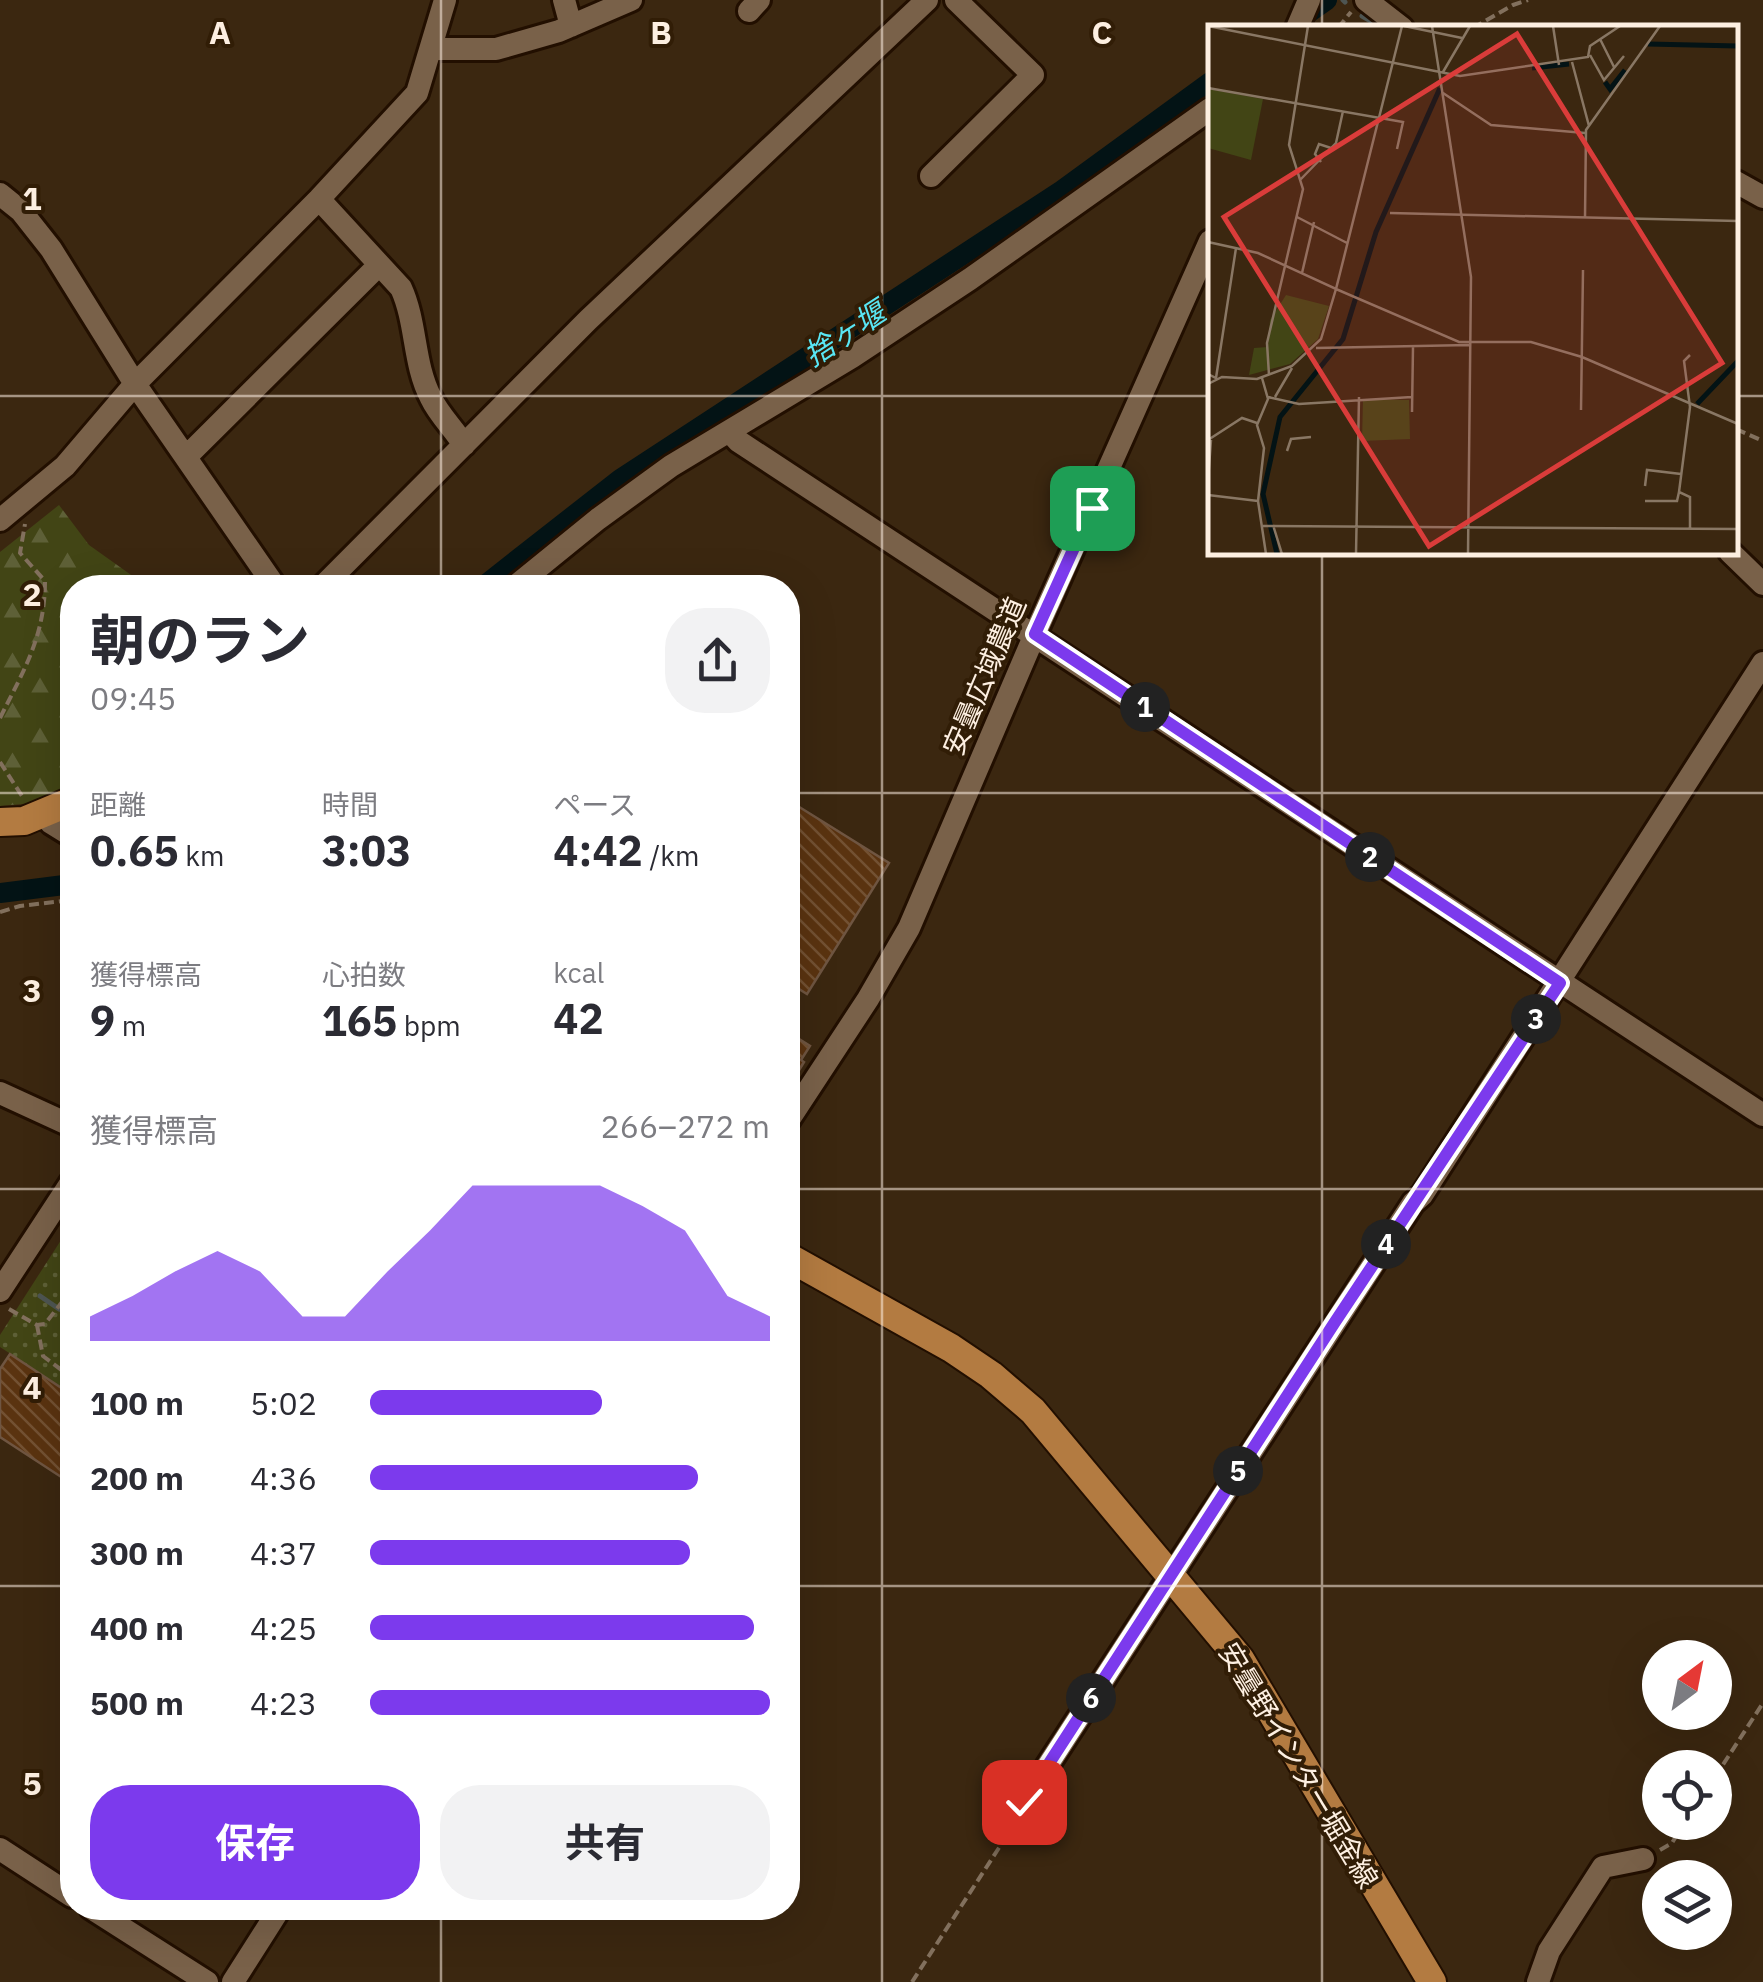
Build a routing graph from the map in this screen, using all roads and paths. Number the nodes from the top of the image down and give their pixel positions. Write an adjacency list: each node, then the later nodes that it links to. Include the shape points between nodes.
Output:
1 (445, 0): 14 (street)
2 (564, 0): 13 (street)
3 (631, 0): 13 (street)
4 (927, 0): 27 (street)
5 (956, 0): 16 (street, via 1033,75)
6 (1309, 0): 9 (street)
7 (1528, 0): 12 (path)
8 (1361, 3): 10 (path); 11 (street)
9 (1298, 25)
10 (1341, 25)
11 (1397, 25)
12 (1479, 25)
13 (571, 26): 14 (street, via 496,49)
14 (431, 49): 20 (street, via 417,93)
15 (1208, 111): 25 (street, via 970,280)
16 (932, 176)
17 (1738, 183): 19 (street)
18 (0, 194): 23 (street, via 51,249)
19 (1763, 197)
20 (319, 199): 22 (street); 23 (street)
21 (1208, 245): 36 (street, 安曇広域農道)
22 (379, 265): 27 (street, via 408,304 430,398); 28 (street)
23 (135, 384): 28 (street); 29 (street)
24 (1738, 429): 26 (path)
25 (730, 431): 34 (street, via 656,476); 36 (street)
26 (1763, 440)
27 (464, 445): 33 (street)
28 (187, 456): 32 (street)
29 (28, 500): 30 (street); 38 (path, via 20,553 44,581 45,611 36,648)
30 (0, 520)
31 (1733, 555): 35 (street)
32 (267, 575)
33 (334, 575)
34 (530, 575)
35 (1763, 584)
36 (1035, 634): 46 (street); 48 (street, 安曇広域農道, via 909,928)
37 (1763, 663): 46 (street)
38 (0, 718)
39 (0, 762): 41 (path)
40 (60, 803): 41 (main road)
41 (34, 806): 42 (main road, via 24,821); 43 (street)
42 (0, 822)
43 (60, 827)
44 (60, 901): 45 (path)
45 (0, 912)
46 (1560, 983): 49 (street); 57 (street)
47 (0, 1093): 50 (street)
48 (800, 1103)
49 (1763, 1115)
50 (60, 1120)
51 (60, 1202): 53 (street)
52 (800, 1263): 57 (main road, 安曇野インター堀金線, via 991,1376 1032,1410)
53 (4, 1300): 55 (path)
54 (60, 1305): 55 (path)
55 (37, 1325): 56 (path, via 43,1356)
56 (60, 1369)
57 (1171, 1574): 60 (street); 71 (main road, 安曇野インター堀金線, via 1240,1659)
58 (1763, 1703): 59 (path)
59 (1732, 1751)
60 (1024, 1802): 70 (path)
61 (1673, 1840): 64 (path)
62 (0, 1849): 65 (street)
63 (1642, 1860): 72 (street, via 1602,1867 1549,1951)
64 (1643, 1860)
65 (60, 1888)
66 (110, 1920): 68 (street)
67 (272, 1920): 69 (street)
68 (207, 1982)
69 (233, 1982)
70 (912, 1982)
71 (1432, 1982)
72 (1538, 1982)

